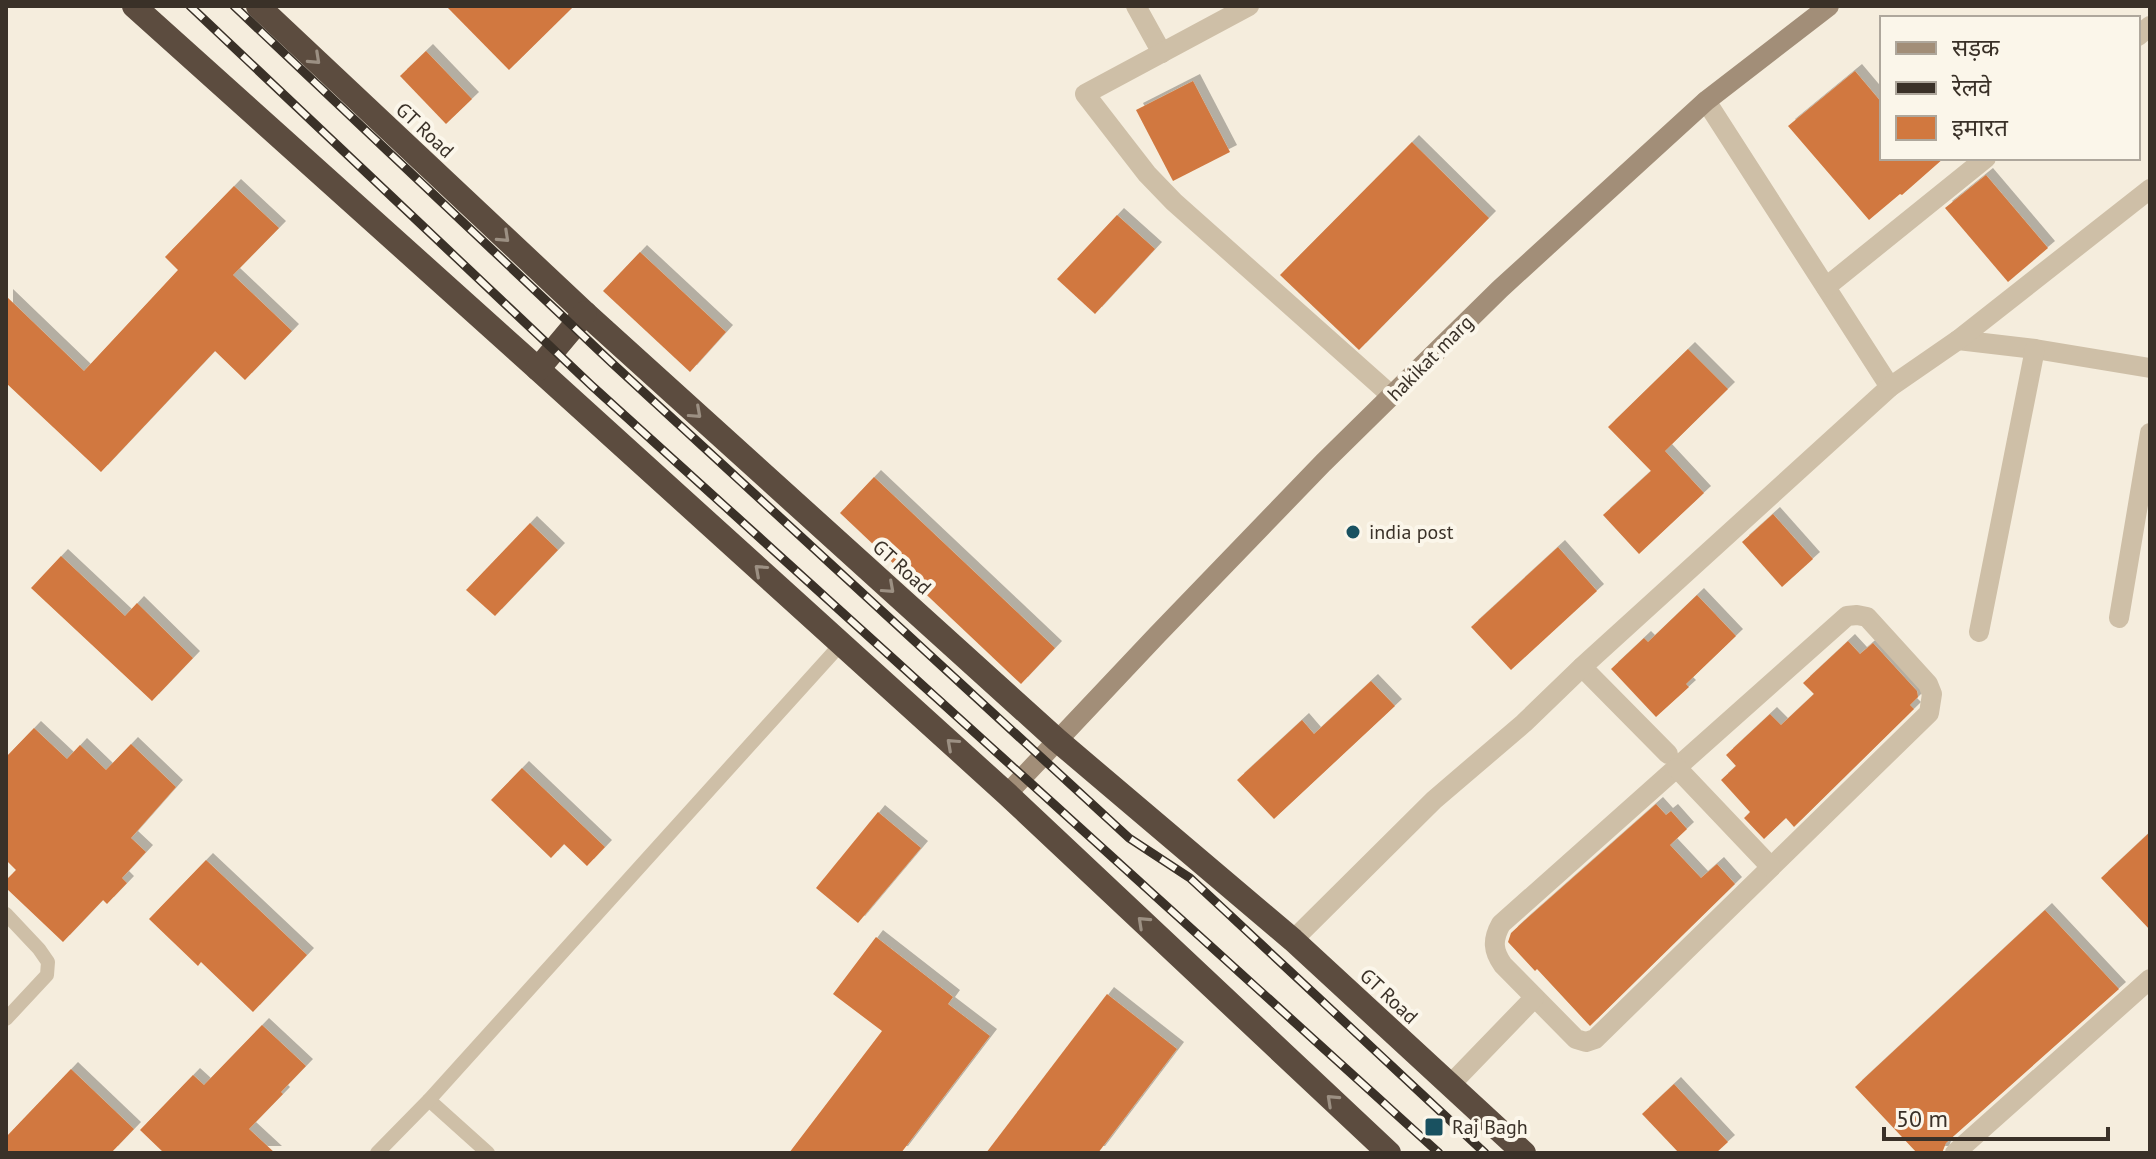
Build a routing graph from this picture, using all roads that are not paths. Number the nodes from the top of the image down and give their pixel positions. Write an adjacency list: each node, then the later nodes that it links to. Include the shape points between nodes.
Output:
1 (134, 6): 15 (highway)
2 (258, 6): 11 (highway, GT Road, one-way to 11)
3 (1136, 6): 6 (street)
4 (1249, 6): 6 (street)
5 (1829, 6): 7 (street, hakikat marg)
6 (1162, 53): 17 (street, via 1085,94 1174,202)
7 (1706, 101): 10 (street); 17 (street, hakikat marg, via 1500,289)
8 (1984, 160): 10 (street)
9 (2150, 189): 12 (street)
10 (1826, 287): 16 (street)
11 (585, 313): 15 (highway); 23 (highway, GT Road, one-way to 23)
12 (1958, 340): 13 (street); 16 (street)
13 (2035, 349): 14 (street); 20 (street)
14 (2150, 368)
15 (538, 369): 21 (highway, one-way to 15)
16 (1890, 387): 22 (street)
17 (1392, 396): 23 (street, hakikat marg)
18 (2150, 433): 19 (street)
19 (2119, 618)
20 (1979, 632)
21 (842, 643): 25 (highway, one-way to 21); 33 (lane)
22 (1582, 667): 24 (street); 28 (street, via 1434,800)
23 (1057, 740): 25 (street, hakikat marg); 28 (highway, GT Road)
24 (1672, 761): 26 (street); 26 (street, via 1847,616 1867,617 1928,684 1929,713); 30 (street, via 1501,924 1494,952)
25 (1007, 794): 36 (highway, one-way to 25)
26 (1771, 867): 30 (street, via 1595,1039 1576,1039)
27 (6, 914): 31 (lane, via 48,962 47,975)
28 (1293, 940): 32 (highway, GT Road)
29 (2150, 979): 38 (street)
30 (1534, 998): 32 (street)
31 (6, 1019)
32 (1450, 1085): 37 (highway, GT Road)
33 (429, 1100): 34 (lane); 35 (lane)
34 (377, 1153)
35 (488, 1153)
36 (1389, 1153)
37 (1524, 1153)
38 (1955, 1153)

